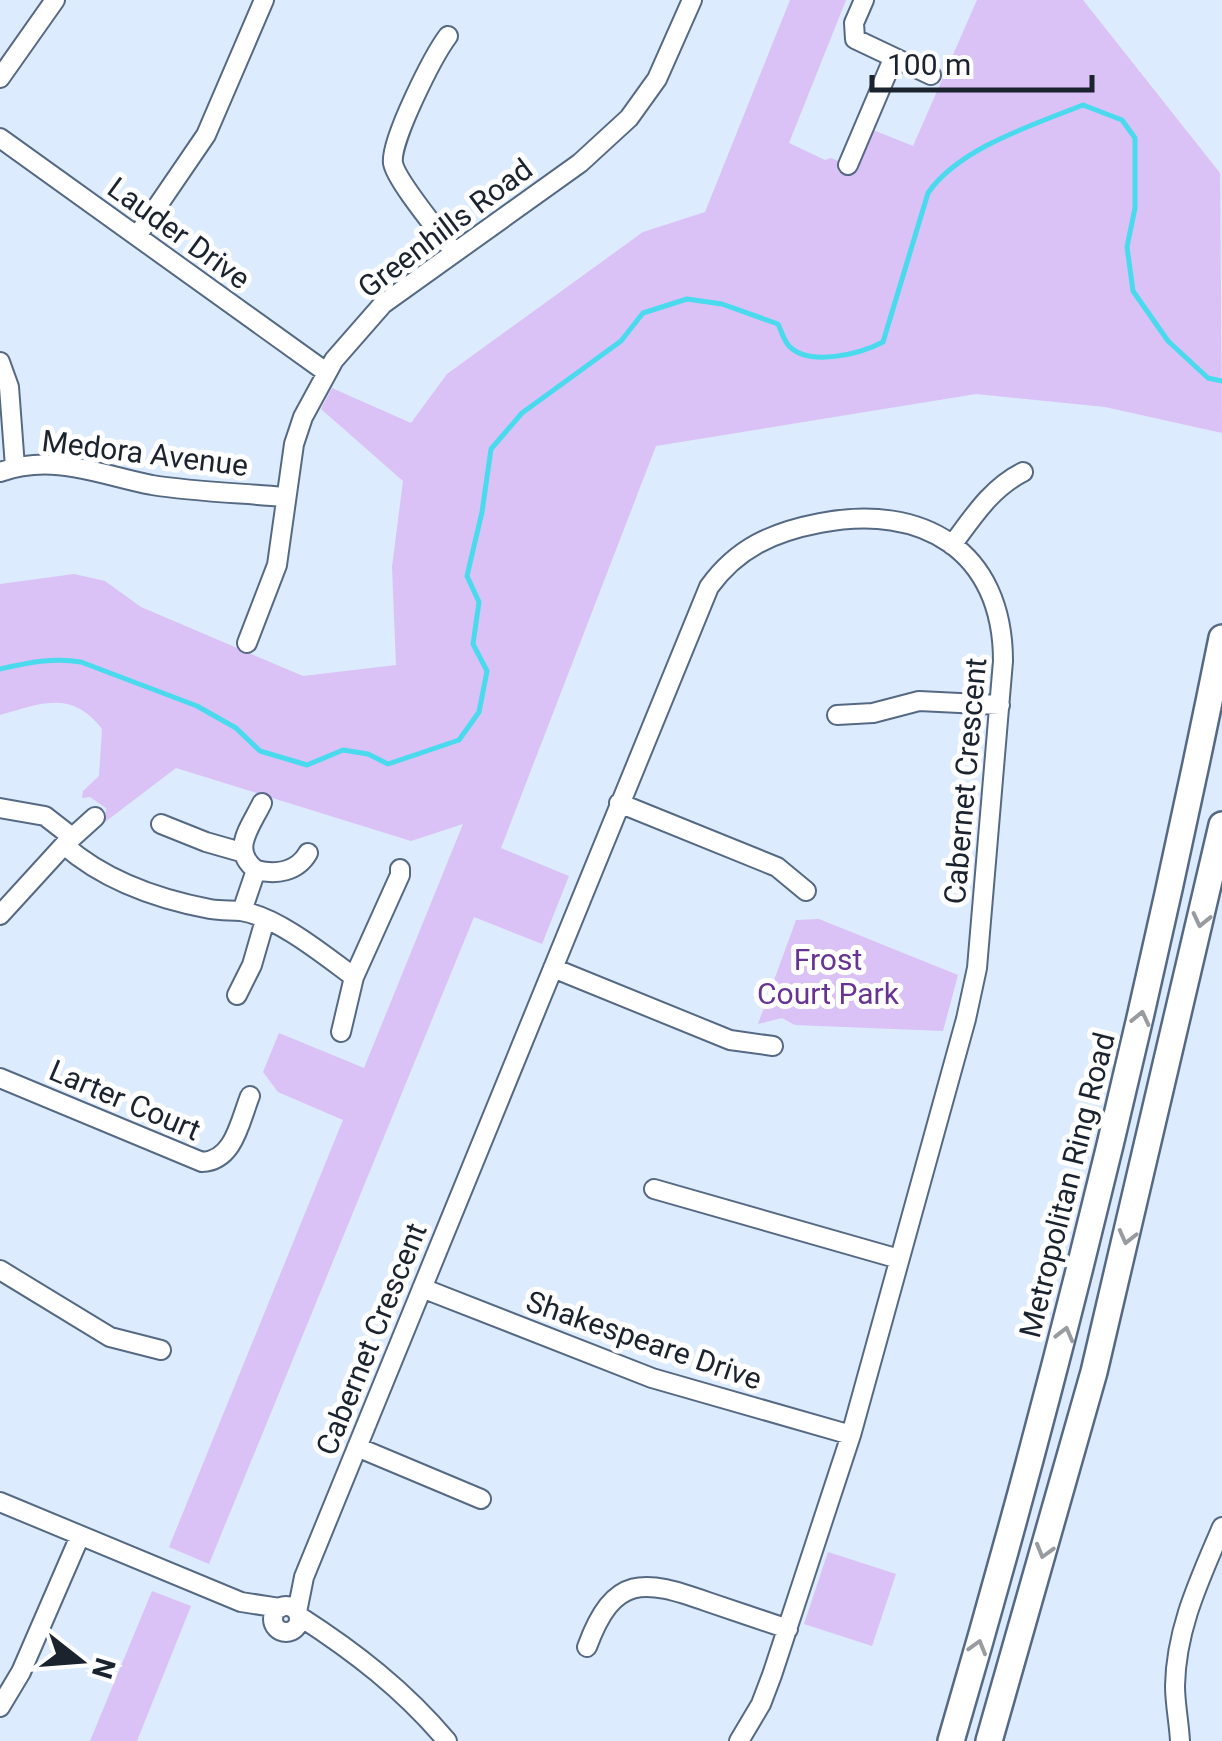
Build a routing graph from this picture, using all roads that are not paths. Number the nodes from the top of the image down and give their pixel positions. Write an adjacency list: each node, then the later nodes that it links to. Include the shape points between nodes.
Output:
1 (55, 0): 8 (street)
2 (264, 0): 11 (street, via 206,135)
3 (692, 0): 12 (street, Greenhills Road, via 657,79 629,118 580,163)
4 (864, 0): 6 (street, via 854,39)
5 (448, 36): 12 (street, via 424,78 393,162)
6 (894, 59): 7 (street); 10 (street)
7 (932, 75)
8 (0, 78)
9 (0, 138): 11 (street, Lauder Drive)
10 (848, 165)
11 (137, 236): 14 (street, Lauder Drive)
12 (454, 252): 14 (street, Greenhills Road, via 376,312)
13 (0, 362): 15 (street, via 9,387)
14 (326, 372): 17 (street, Greenhills Road, via 303,416)
15 (8, 470): 17 (street, Medora Avenue, via 64,464 156,485)
16 (1023, 472): 18 (street, via 986,500)
17 (284, 497): 20 (street, Greenhills Road, via 277,564)
18 (952, 544): 21 (street, Cabernet Crescent, via 986,583 1000,620); 24 (street, Cabernet Crescent, via 911,523 872,516 804,526 745,550 700,604)
19 (1222, 638): 63 (highway, Metropolitan Ring Road, one-way to 19, via 1098,1202)
20 (247, 643)
21 (1000, 705): 22 (street, via 919,700); 46 (street, Cabernet Crescent, via 977,968)
22 (837, 715)
23 (262, 803): 30 (street)
24 (619, 803): 34 (street, via 776,867); 38 (street, Cabernet Crescent)
25 (0, 808): 29 (street, via 46,816)
26 (95, 817): 29 (street)
27 (161, 824): 30 (street)
28 (1222, 825): 64 (highway, one-way to 64, via 1094,1372)
29 (68, 841): 35 (street, via 101,874 210,909); 36 (street)
30 (241, 852): 33 (street)
31 (308, 853): 33 (street, via 294,868)
32 (400, 869): 39 (street)
33 (256, 870): 35 (street)
34 (806, 890)
35 (242, 911): 37 (street)
36 (0, 915)
37 (265, 920): 39 (street); 40 (street)
38 (552, 968): 42 (street, via 730,1040); 48 (street, Cabernet Crescent)
39 (354, 977): 41 (street)
40 (236, 995)
41 (340, 1032)
42 (773, 1046)
43 (0, 1078): 44 (street, Larter Court, via 202,1162 230,1147)
44 (250, 1096)
45 (654, 1189): 46 (street)
46 (900, 1258): 50 (street, Cabernet Crescent)
47 (0, 1270): 49 (street, via 110,1337)
48 (422, 1288): 50 (street, Shakespeare Drive, via 652,1378); 51 (street, Cabernet Crescent)
49 (161, 1350)
50 (850, 1435): 57 (street, Cabernet Crescent)
51 (357, 1447): 52 (street); 56 (street, Cabernet Crescent)
52 (481, 1499)
53 (0, 1502): 55 (street)
54 (1222, 1527): 60 (street, via 1180,1641 1175,1686)
55 (80, 1536): 56 (street); 59 (street)
56 (288, 1617): 61 (street, via 404,1692)
57 (788, 1629): 58 (street, via 646,1585 605,1609); 62 (street, Cabernet Crescent, via 761,1704)
58 (587, 1647)
59 (0, 1707)
60 (1181, 1738)
61 (447, 1741)
62 (739, 1741)
63 (951, 1741)
64 (990, 1741)

